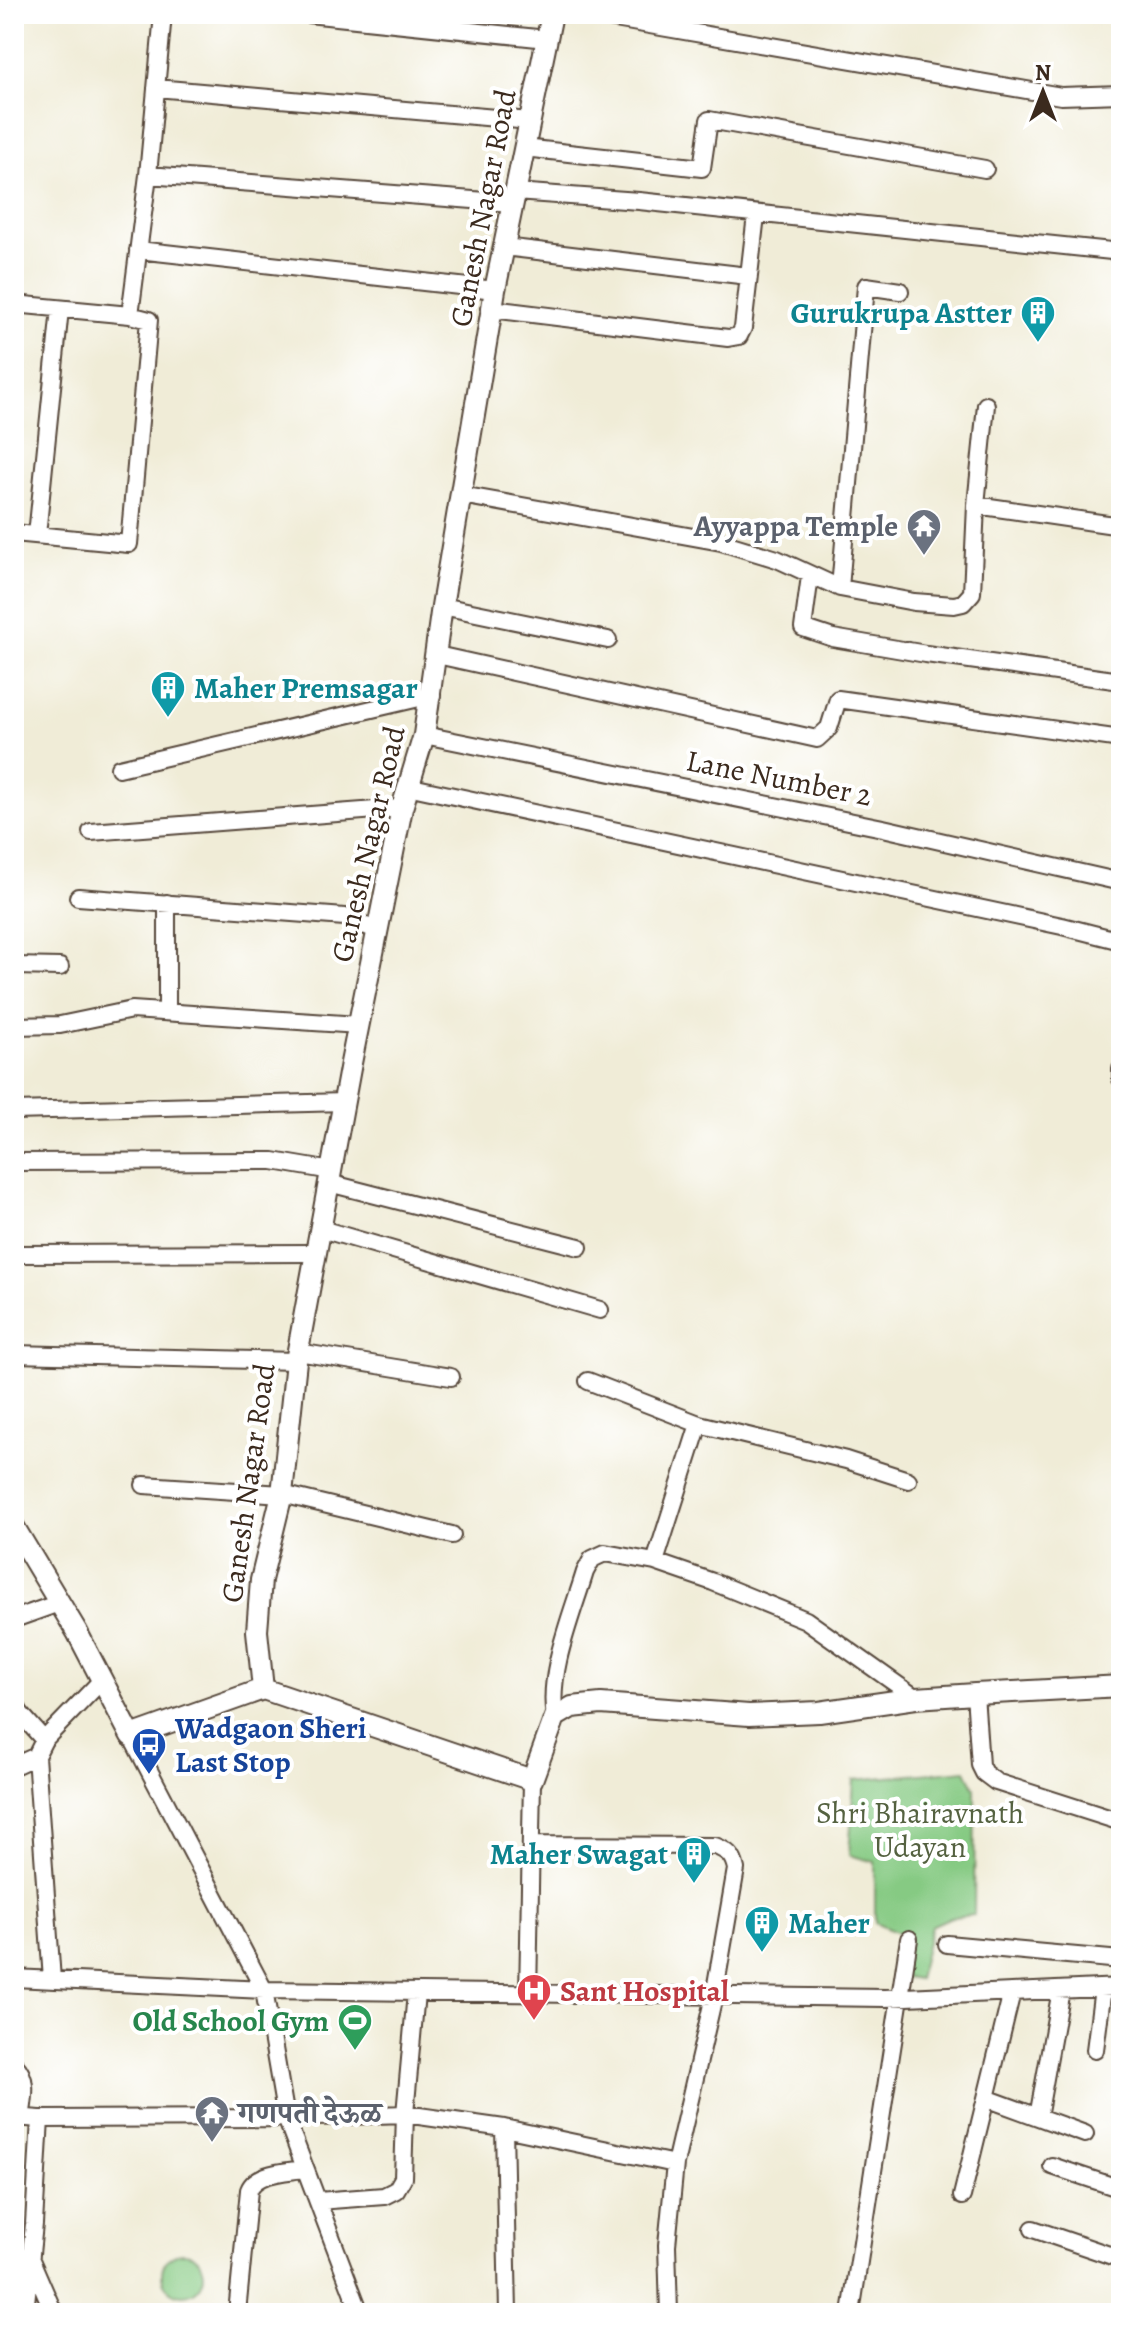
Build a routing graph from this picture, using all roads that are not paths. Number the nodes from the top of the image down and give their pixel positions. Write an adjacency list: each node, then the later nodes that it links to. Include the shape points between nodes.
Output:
1 (163, 14): 7 (street)
2 (308, 14): 5 (street)
3 (552, 14): 6 (street, Ganesh Nagar Road)
4 (586, 14): 8 (street, via 1061,96)
5 (368, 17): 6 (street)
6 (547, 39): 9 (street, Ganesh Nagar Road)
7 (156, 88): 9 (street); 12 (street)
8 (1121, 94)
9 (530, 121): 10 (street, Ganesh Nagar Road)
10 (524, 148): 11 (street, via 702,168 709,120); 13 (street, Ganesh Nagar Road)
11 (985, 169)
12 (148, 175): 13 (street); 16 (street)
13 (513, 197): 14 (street, via 639,201); 15 (street, Ganesh Nagar Road)
14 (756, 215): 17 (street); 18 (street)
15 (504, 247): 18 (street); 20 (street, Ganesh Nagar Road)
16 (138, 250): 20 (street); 23 (street)
17 (1121, 252)
18 (748, 276): 20 (street, via 743,328 739,336 728,338)
19 (900, 291): 31 (street, via 866,286)
20 (494, 299): 25 (street, Ganesh Nagar Road)
21 (14, 304): 22 (street)
22 (60, 309): 23 (street); 29 (street)
23 (130, 315): 29 (street, via 149,320 129,544)
24 (986, 405): 26 (street)
25 (461, 495): 30 (street, via 721,542 777,559); 32 (street, Ganesh Nagar Road)
26 (976, 505): 27 (street); 31 (street, via 972,593 963,603 914,602)
27 (1121, 526)
28 (14, 533): 29 (street)
29 (37, 535)
30 (810, 576): 31 (street); 35 (street, via 803,628 926,654)
31 (840, 588)
32 (442, 606): 33 (street); 34 (street, Ganesh Nagar Road)
33 (608, 640)
34 (437, 655): 36 (street, Ganesh Nagar Road); 38 (street, via 817,739 829,728 838,699)
35 (1121, 681)
36 (432, 695): 37 (street, Ganesh Nagar Road); 39 (street)
37 (424, 735): 40 (street, Ganesh Nagar Road); 43 (street, Lane Number 2)
38 (1121, 739)
39 (119, 768)
40 (407, 786): 41 (street, Ganesh Nagar Road); 47 (street)
41 (402, 808): 42 (street); 46 (street, Ganesh Nagar Road)
42 (91, 832)
43 (1121, 882)
44 (78, 897): 45 (street)
45 (167, 903): 46 (street, via 345,917); 50 (street)
46 (378, 931): 51 (street, Ganesh Nagar Road)
47 (1121, 941)
48 (14, 966): 49 (street)
49 (60, 967)
50 (167, 1012): 51 (street); 52 (street, via 132,1010 60,1025)
51 (359, 1025): 55 (street, Ganesh Nagar Road)
52 (14, 1026)
53 (1121, 1069): 54 (street)
54 (1121, 1079)
55 (344, 1102): 56 (street); 58 (street, Ganesh Nagar Road)
56 (14, 1111)
57 (14, 1162): 58 (street, via 273,1161)
58 (331, 1177): 59 (street, Ganesh Nagar Road); 60 (street)
59 (321, 1229): 61 (street, Ganesh Nagar Road); 63 (street)
60 (579, 1247)
61 (317, 1253): 62 (street); 65 (street, Ganesh Nagar Road)
62 (14, 1254)
63 (600, 1310)
64 (14, 1354): 65 (street)
65 (297, 1356): 66 (street); 71 (street, Ganesh Nagar Road)
66 (451, 1377)
67 (588, 1381): 68 (street)
68 (699, 1424): 69 (street); 74 (street)
69 (908, 1480)
70 (144, 1485): 71 (street)
71 (282, 1494): 73 (street); 79 (street, Ganesh Nagar Road, via 261,1580 257,1631)
72 (14, 1527): 75 (street)
73 (452, 1535)
74 (655, 1562): 81 (street, via 806,1620); 83 (street, via 605,1553 592,1559 554,1679)
75 (59, 1603): 76 (street); 77 (street)
76 (14, 1619)
77 (102, 1680): 84 (street); 85 (street)
78 (1121, 1686): 80 (street)
79 (263, 1689): 84 (street); 88 (street)
80 (975, 1694): 81 (street); 89 (street, via 984,1773 996,1782)
81 (916, 1698): 83 (street, via 819,1712 749,1715 601,1704 572,1707)
82 (14, 1702): 85 (street)
83 (555, 1717): 88 (street)
84 (131, 1736): 98 (street)
85 (44, 1740): 86 (street)
86 (36, 1756): 87 (street); 95 (street)
87 (14, 1766)
88 (532, 1780): 90 (street)
89 (1121, 1822)
90 (531, 1845): 102 (street); 103 (street, via 715,1846 728,1851 736,1869)
91 (909, 1939): 104 (street)
92 (947, 1944): 93 (street)
93 (1121, 1960)
94 (14, 1978): 95 (street)
95 (52, 1980): 98 (street)
96 (1121, 1987): 97 (street)
97 (1103, 1988): 99 (street); 105 (street)
98 (264, 1990): 101 (street); 111 (street)
99 (1061, 1990): 100 (street); 110 (street)
100 (1012, 1992): 104 (street); 107 (street)
101 (416, 1993): 102 (street); 108 (street)
102 (528, 1995): 103 (street)
103 (714, 1996): 104 (street); 115 (street)
104 (901, 1998): 130 (street)
105 (1095, 2050)
106 (14, 2064): 109 (street, via 23,2075 25,2094)
107 (986, 2098): 110 (street); 119 (street)
108 (405, 2114): 111 (street); 113 (street); 120 (street, via 403,2178 396,2190 384,2196)
109 (18, 2117): 112 (street)
110 (1038, 2117): 114 (street)
111 (286, 2118): 112 (street); 117 (street)
112 (40, 2119): 122 (street)
113 (504, 2128): 115 (street); 128 (street)
114 (1085, 2134)
115 (675, 2164): 129 (street, via 667,2245)
116 (1052, 2166): 118 (street)
117 (303, 2169): 120 (street); 127 (street, via 251,2183)
118 (1121, 2189)
119 (962, 2196)
120 (318, 2201): 124 (street)
121 (1033, 2229): 123 (street)
122 (30, 2259): 125 (street); 126 (street)
123 (1121, 2259)
124 (362, 2312)
125 (25, 2313)
126 (54, 2313)
127 (237, 2313)
128 (508, 2313)
129 (669, 2313)
130 (851, 2313)

